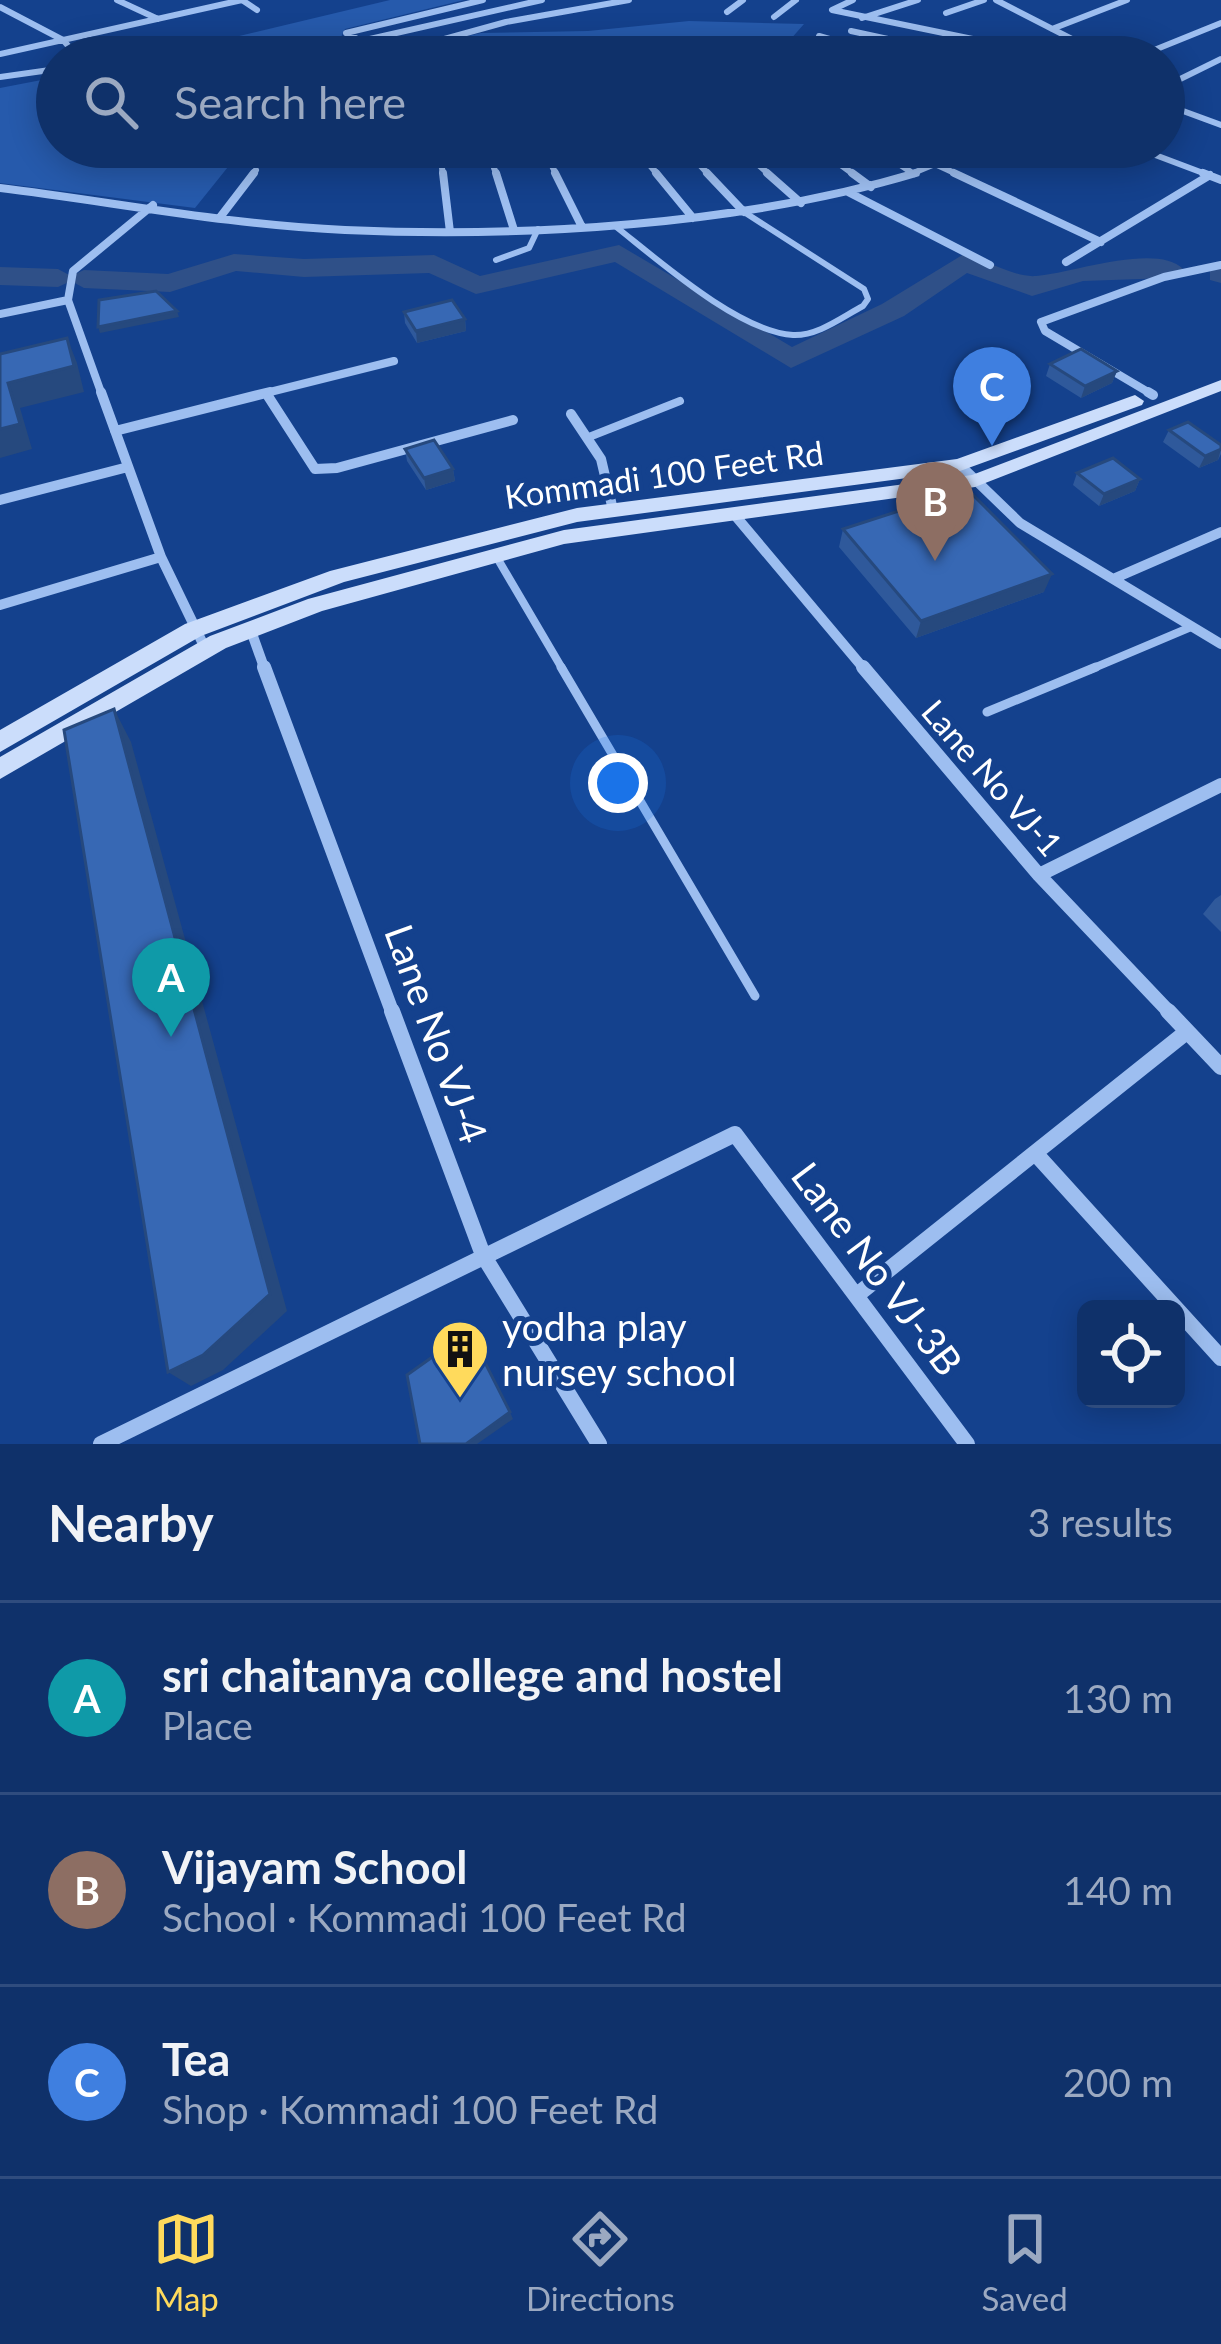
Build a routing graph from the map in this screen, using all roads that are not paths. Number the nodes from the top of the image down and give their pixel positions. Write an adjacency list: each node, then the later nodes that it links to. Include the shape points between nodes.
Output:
1 (117, 0): 19 (street)
2 (483, 0): 28 (street, via 346,33)
3 (542, 0): 29 (street)
4 (629, 0): 30 (street)
5 (743, 0): 16 (street)
6 (796, 0): 18 (street)
7 (853, 0): 20 (street, via 832,10)
8 (918, 0): 20 (street)
9 (984, 0): 17 (street)
10 (996, 0): 22 (street)
11 (1101, 0): 13 (street)
12 (1127, 0): 13 (street)
13 (1114, 5): 22 (street)
14 (0, 7): 26 (street)
15 (257, 10): 19 (street, via 242,0)
16 (727, 12)
17 (946, 14)
18 (774, 16)
19 (158, 19): 27 (street)
20 (861, 19): 32 (street)
21 (1221, 23): 23 (street)
22 (1052, 29): 33 (street)
23 (1206, 29): 25 (street); 34 (street)
24 (851, 31): 31 (street)
25 (1221, 34)
26 (55, 36)
27 (81, 36)
28 (352, 36)
29 (383, 36)
30 (455, 36)
31 (874, 36)
32 (950, 36)
33 (1066, 36)
34 (1185, 38)
35 (36, 46): 36 (street)
36 (0, 53)
37 (1221, 59): 38 (street)
38 (1201, 69): 40 (street); 42 (street)
39 (36, 72): 41 (street)
40 (1221, 76)
41 (0, 77)
42 (1185, 77)
43 (1185, 112): 44 (street)
44 (1221, 125)
45 (1185, 166): 58 (street)
46 (442, 168): 72 (street)
47 (494, 168): 71 (street)
48 (553, 168): 69 (street)
49 (652, 168): 67 (street)
50 (703, 168): 65 (street)
51 (762, 168): 63 (street)
52 (845, 168): 60 (street)
53 (905, 168): 57 (street)
54 (927, 168): 57 (street)
55 (944, 168): 73 (street)
56 (256, 170): 66 (street)
57 (914, 174): 60 (street)
58 (1210, 175): 59 (street); 73 (street)
59 (1221, 180)
60 (871, 187): 62 (street)
61 (0, 188): 64 (street)
62 (848, 192): 63 (street); 77 (street)
63 (801, 203): 65 (street)
64 (152, 205): 66 (street); 78 (street, via 73,271)
65 (744, 212): 67 (street); 68 (lane, via 864,289 863,307 801,335 774,332)
66 (221, 216): 72 (street)
67 (693, 218): 68 (street)
68 (615, 226): 69 (street)
69 (582, 227): 70 (street)
70 (538, 229): 71 (street); 74 (lane, via 529,248)
71 (514, 230): 72 (street)
72 (450, 232)
73 (1101, 242): 75 (street)
74 (496, 260)
75 (1066, 262)
76 (1221, 265): 84 (street, via 1041,322 1045,332)
77 (989, 266)
78 (68, 300): 79 (street); 88 (street)
79 (0, 314)
80 (394, 361): 83 (street)
81 (1221, 368): 84 (main road, Kommadi 100 Feet Rd)
82 (1221, 386): 91 (main road)
83 (266, 393): 87 (street, via 315,469); 88 (street)
84 (1154, 394): 91 (main road, Kommadi 100 Feet Rd)
85 (680, 401): 89 (lane)
86 (571, 413): 89 (street)
87 (513, 420)
88 (115, 431): 90 (street)
89 (589, 437): 93 (street)
90 (128, 467): 92 (street); 97 (street)
91 (968, 473): 93 (main road, Kommadi 100 Feet Rd); 94 (main road, Kommadi 100 Feet Rd); 98 (street, via 1019,523)
92 (0, 500)
93 (613, 510): 102 (main road, Kommadi 100 Feet Rd, via 338,576)
94 (733, 513): 96 (main road, Kommadi 100 Feet Rd); 108 (street, Lane No VJ-1)
95 (1221, 532): 98 (street)
96 (495, 554): 101 (main road, Kommadi 100 Feet Rd); 109 (lane)
97 (160, 557): 99 (street); 102 (street)
98 (1113, 579): 100 (street)
99 (0, 605)
100 (1191, 627): 103 (street); 104 (lane)
101 (250, 628): 102 (main road, Kommadi 100 Feet Rd); 113 (street, Lane No VJ-4)
102 (199, 639): 105 (main road, Kommadi 100 Feet Rd); 106 (main road, Kommadi 100 Feet Rd)
103 (1221, 644)
104 (987, 712)
105 (0, 742)
106 (0, 769)
107 (1221, 785): 108 (street)
108 (1039, 875): 110 (street, Lane No VJ-1)
109 (755, 996)
110 (1184, 1034): 111 (street, Lane No VJ-1); 112 (street)
111 (1221, 1067)
112 (1035, 1153): 114 (street); 115 (street)
113 (483, 1255): 114 (street, Lane No VJ-3B, via 735,1134); 116 (street); 117 (street, Lane No VJ-4)
114 (856, 1294): 118 (street, Lane No VJ-3B)
115 (1221, 1358)
116 (101, 1444)
117 (599, 1444)
118 (967, 1444)

